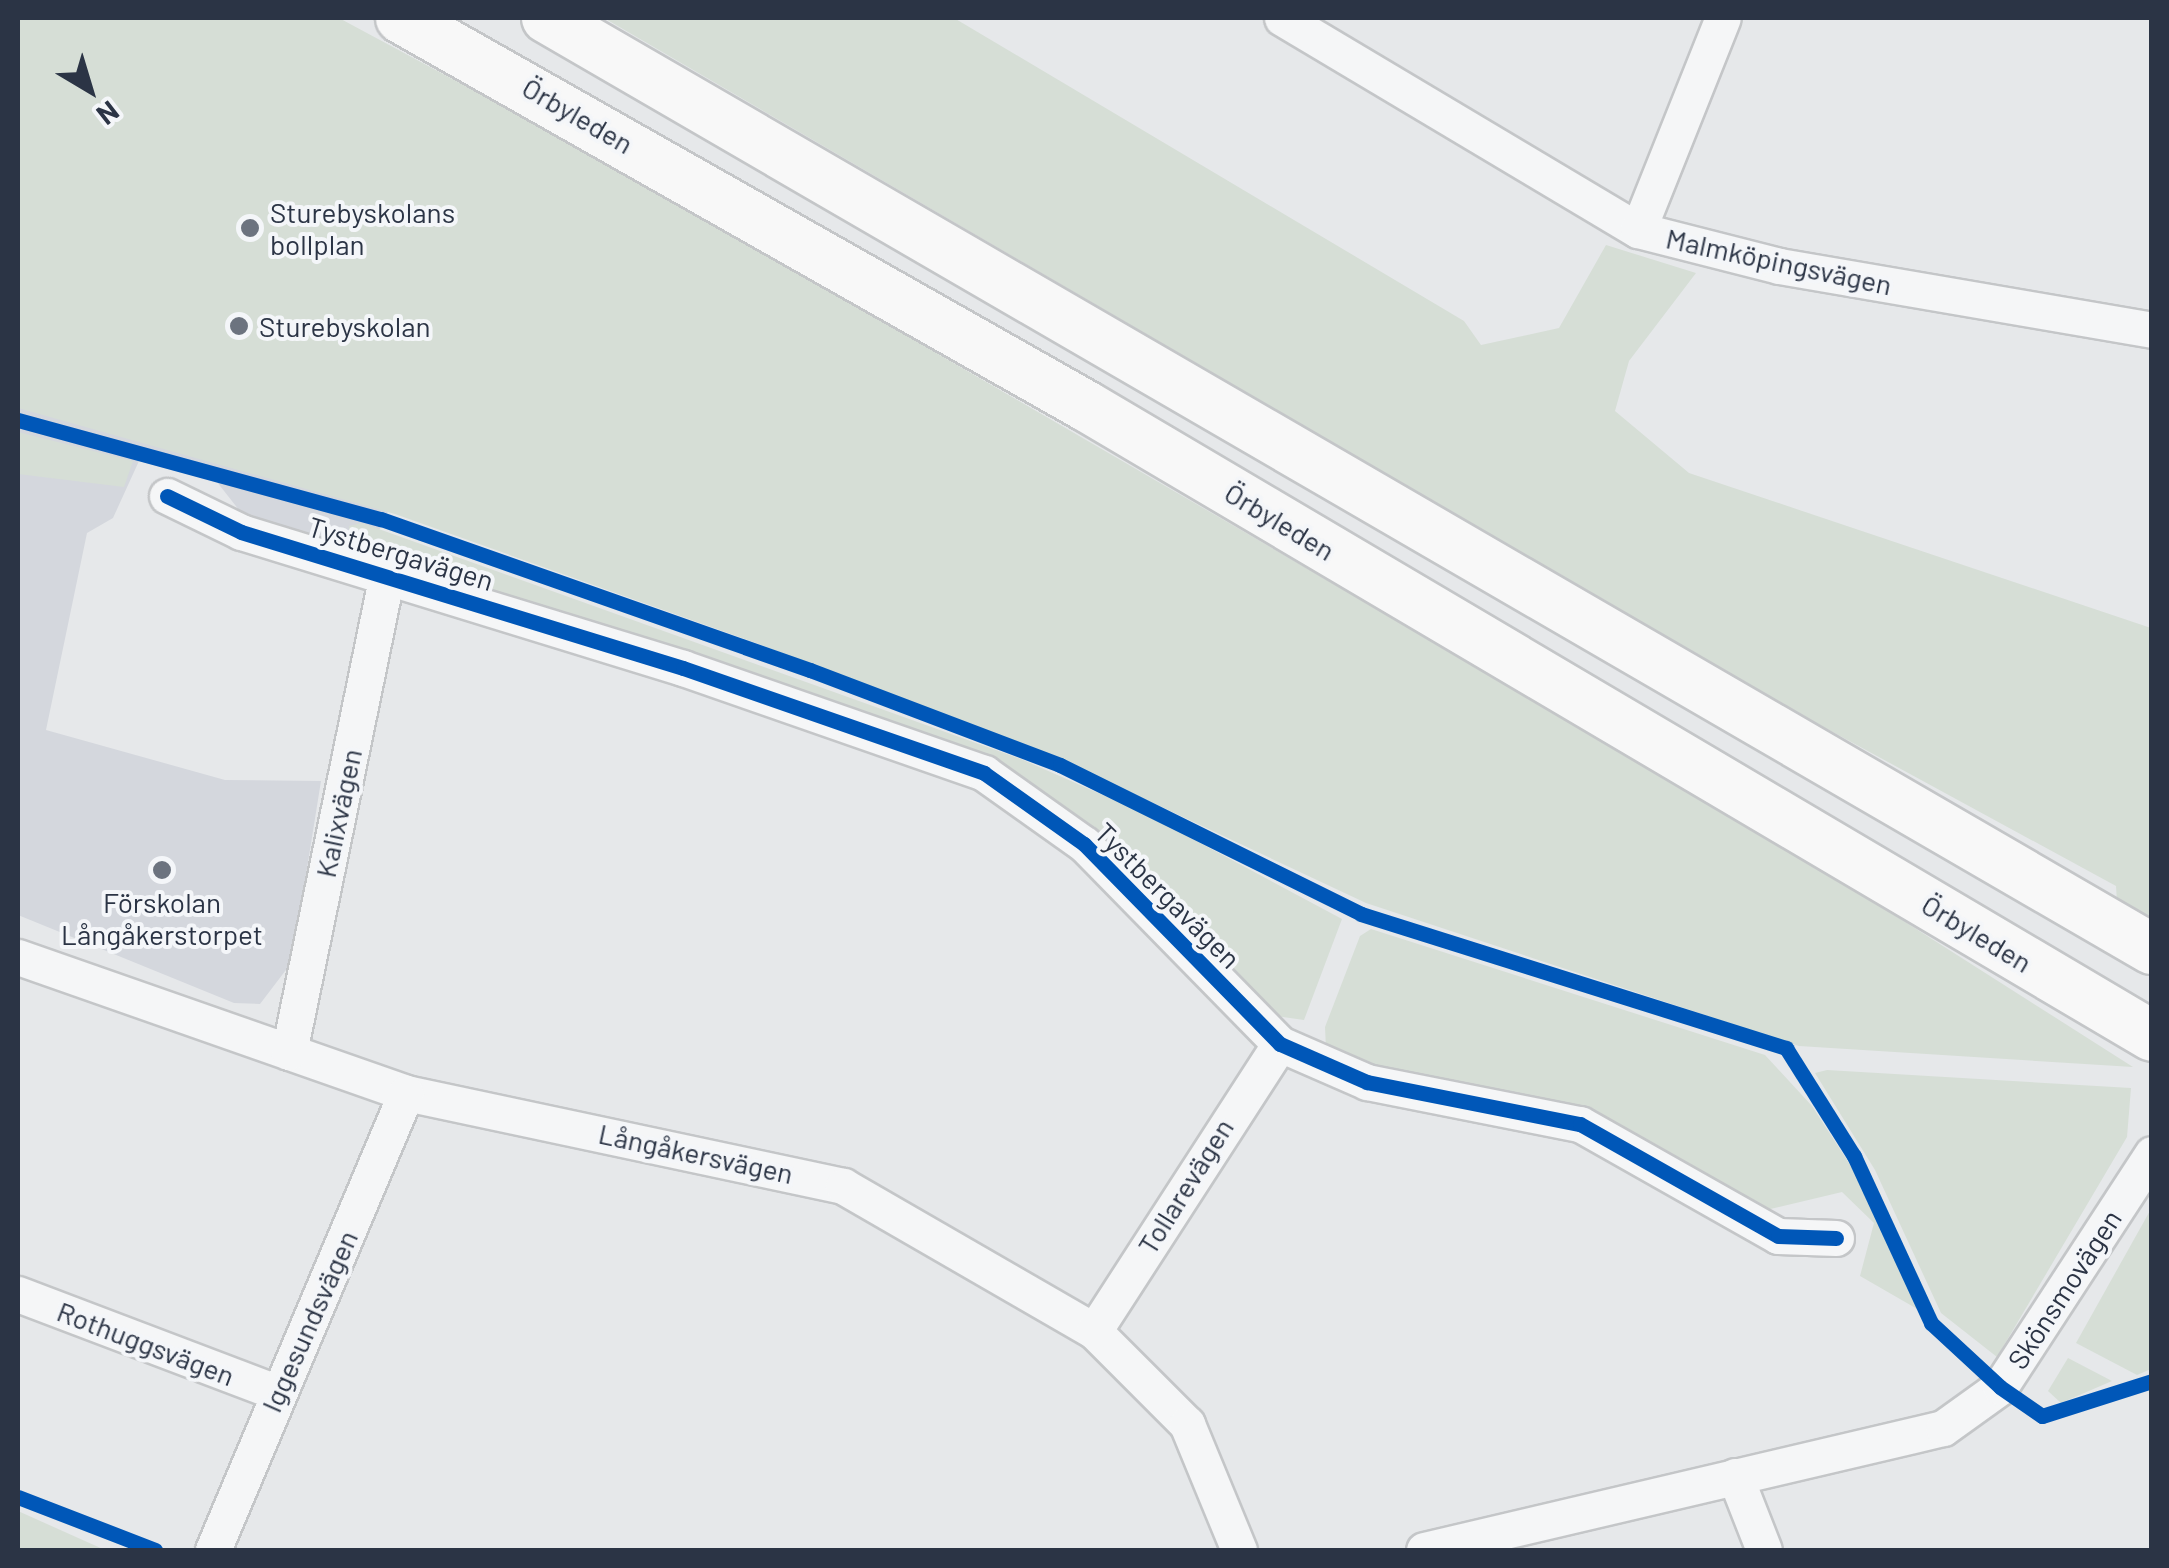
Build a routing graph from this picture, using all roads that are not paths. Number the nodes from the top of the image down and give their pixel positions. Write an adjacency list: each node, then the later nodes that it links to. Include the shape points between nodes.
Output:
1 (400, 18): 11 (main road, Örbyleden, via 1086,406)
2 (547, 18): 9 (main road)
3 (1282, 18): 5 (street, Malmköpingsvägen)
4 (1723, 18): 5 (street)
5 (1638, 230): 6 (street, Malmköpingsvägen, via 1779,266)
6 (2152, 330)
7 (166, 496): 8 (street, Tystbergavägen, via 241,532)
8 (387, 573): 12 (street, Tystbergavägen, via 984,773 1084,844); 13 (street, Kalixvägen)
9 (2152, 948)
10 (18, 957): 13 (street, Långåkersvägen)
11 (2152, 1036)
12 (1280, 1044): 16 (street, Tystbergavägen, via 1368,1082 1580,1124 1778,1236); 18 (street, Tollarevägen)
13 (289, 1052): 14 (street, Långåkersvägen)
14 (406, 1093): 18 (street, Långåkersvägen, via 842,1186); 19 (street, Iggesundsvägen)
15 (2152, 1154): 20 (street, Skönsmovägen, via 2000,1387 1976,1410 1943,1428)
16 (1836, 1238)
17 (18, 1294): 19 (street, Rothuggsvägen)
18 (1094, 1332): 22 (street, Långåkersvägen, via 1187,1424)
19 (274, 1391): 21 (street, Iggesundsvägen)
20 (1735, 1476): 23 (street, Skönsmovägen); 24 (street)
21 (213, 1550)
22 (1239, 1550)
23 (1424, 1550)
24 (1764, 1550)

